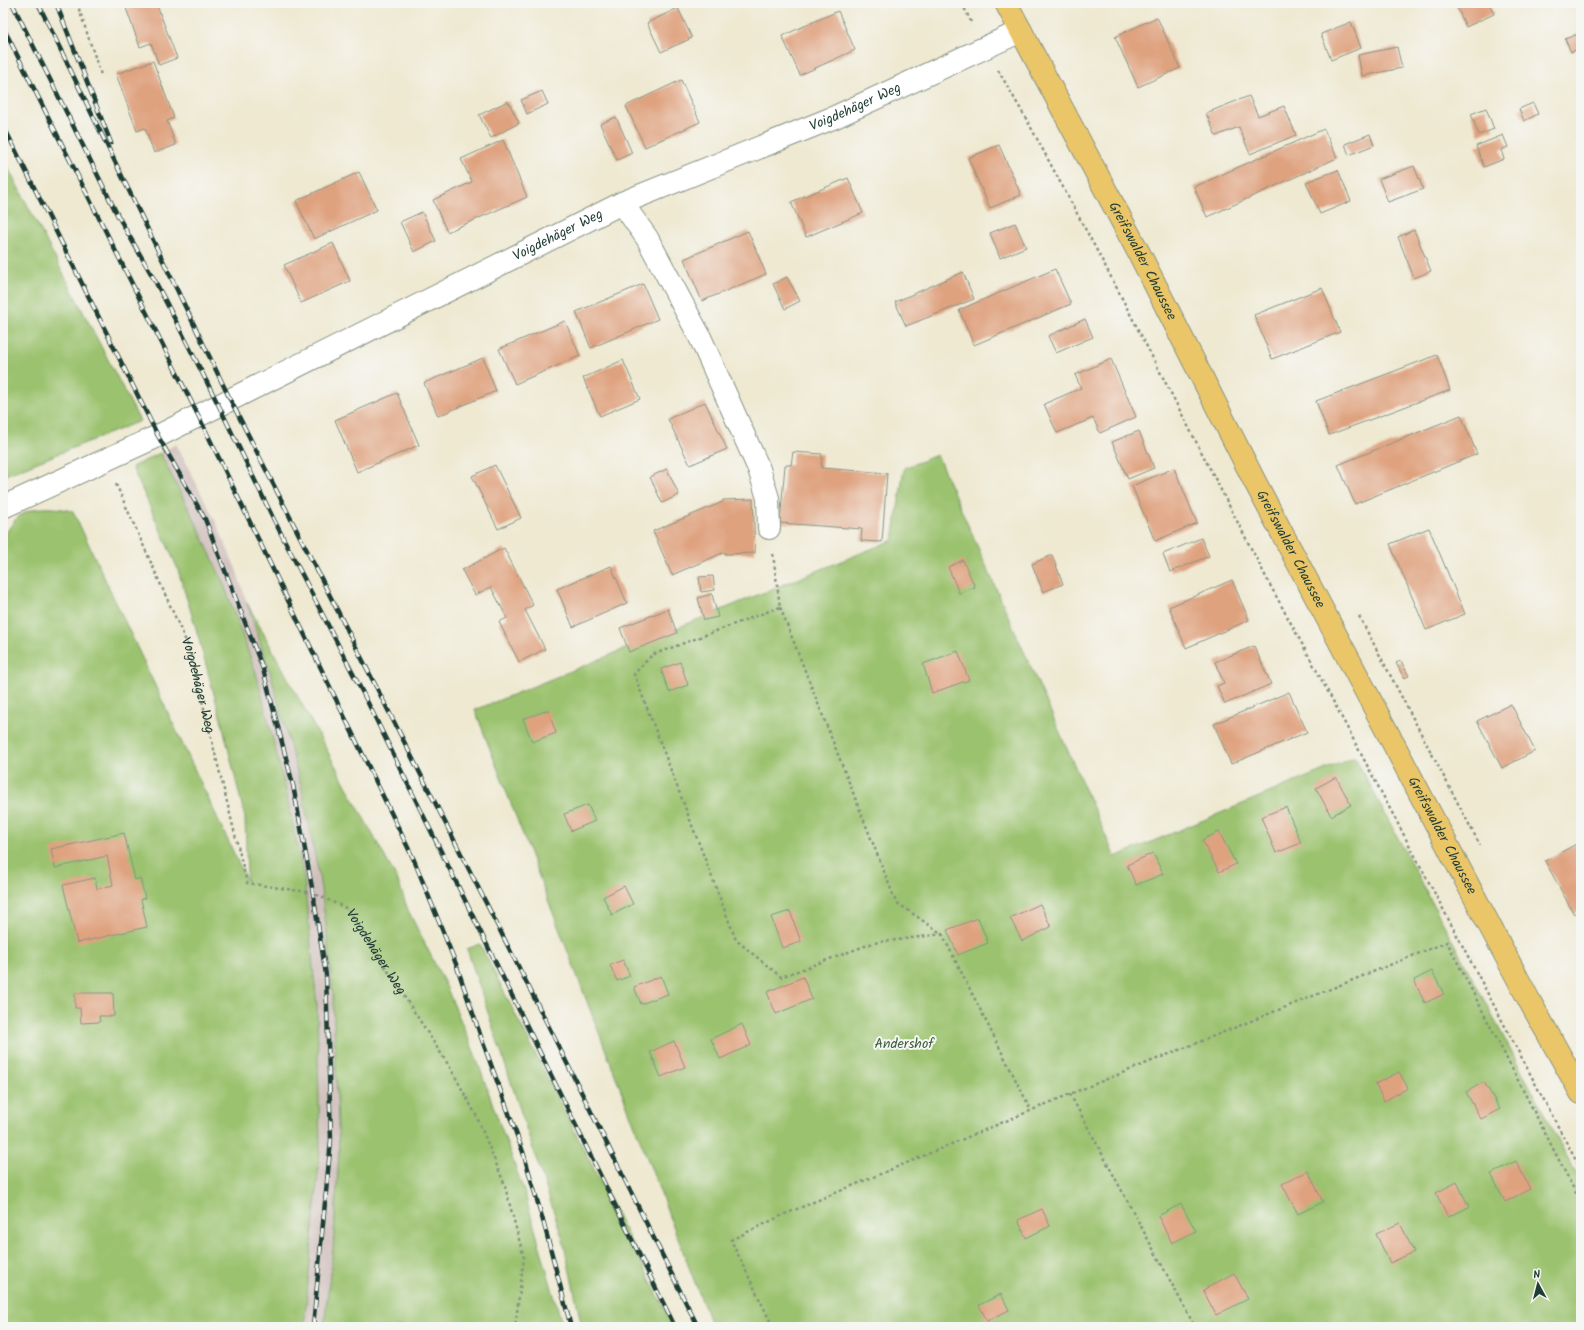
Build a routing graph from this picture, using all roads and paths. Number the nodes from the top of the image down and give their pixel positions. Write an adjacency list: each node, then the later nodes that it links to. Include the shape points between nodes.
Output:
1 (77, 3): 5 (path)
2 (1006, 3): 3 (main road, Greifswalder Chaussee)
3 (1021, 31): 4 (street, Voigdehäger Weg); 12 (main road, Greifswalder Chaussee, via 1140,255 1259,489 1529,1000)
4 (985, 48): 6 (street, Voigdehäger Weg, via 835,117); 15 (path, via 1099,255 1269,583)
5 (101, 75)
6 (622, 203): 7 (street, Voigdehäger Weg, via 219,406); 9 (street, via 647,238 699,335 759,469 768,498)
7 (105, 460): 8 (street, Voigdehäger Weg); 18 (path, Voigdehäger Weg, via 189,648 247,883 313,893 348,909 451,1069 476,1115 504,1183 524,1258)
8 (3, 507)
9 (770, 528): 10 (path)
10 (780, 607): 11 (path, via 896,902); 11 (path, via 652,655 634,674 736,940 781,977 873,943)
11 (942, 934): 14 (path)
12 (1581, 1093)
13 (1070, 1094): 14 (path); 16 (path, via 1447,942); 20 (path)
14 (1031, 1110): 19 (path, via 783,1215 731,1240)
15 (1581, 1170)
16 (1581, 1203)
17 (1581, 1323): 21 (path)
18 (516, 1327)
19 (773, 1327)
20 (1195, 1327)
21 (1573, 1327)

